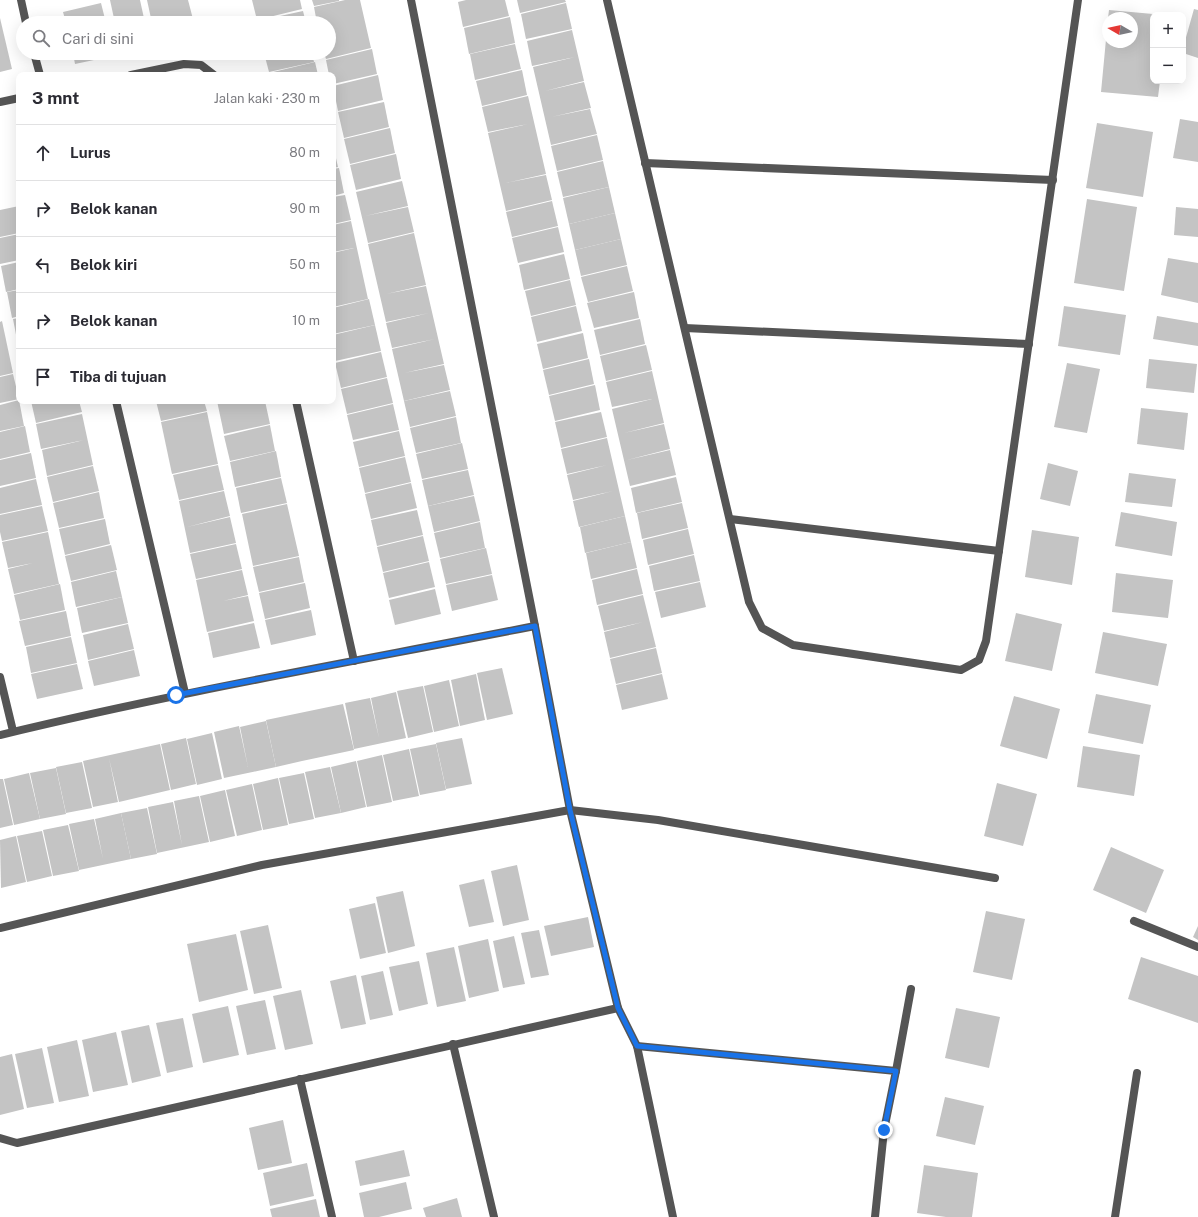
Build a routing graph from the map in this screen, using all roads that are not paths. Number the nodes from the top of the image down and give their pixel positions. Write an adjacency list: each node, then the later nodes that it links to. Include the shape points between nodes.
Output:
1 (20, 0): 5 (street)
2 (411, 0): 20 (street)
3 (607, 0): 12 (street)
4 (1078, 0): 13 (street)
5 (24, 16)
6 (36, 60): 7 (street)
7 (39, 72)
8 (145, 72): 9 (street, via 184,64 201,65)
9 (210, 72)
10 (16, 99): 11 (street)
11 (0, 102)
12 (645, 163): 13 (street); 14 (street)
13 (1053, 180): 15 (street)
14 (685, 328): 15 (street); 18 (street)
15 (1029, 344): 19 (street)
16 (117, 404): 23 (street)
17 (297, 404): 21 (street)
18 (730, 519): 19 (street); 19 (street, via 750,602 762,628 793,645 961,670 979,660 986,642)
19 (999, 551)
20 (535, 626): 21 (street); 26 (street)
21 (354, 661): 23 (street)
22 (0, 677): 24 (street)
23 (185, 693): 24 (street)
24 (13, 731): 25 (street)
25 (0, 735)
26 (570, 810): 27 (street, via 658,820); 29 (street, via 262,865); 32 (street)
27 (995, 878)
28 (1134, 921): 30 (street)
29 (0, 928)
30 (1198, 947)
31 (911, 989): 35 (street)
32 (618, 1008): 33 (street); 34 (street)
33 (453, 1044): 37 (street); 40 (street)
34 (637, 1046): 35 (street); 41 (street)
35 (896, 1071): 42 (street, via 884,1130)
36 (1137, 1073): 43 (street)
37 (300, 1078): 38 (street, via 17,1143); 39 (street)
38 (0, 1138)
39 (332, 1217)
40 (494, 1217)
41 (673, 1217)
42 (875, 1217)
43 (1115, 1217)

